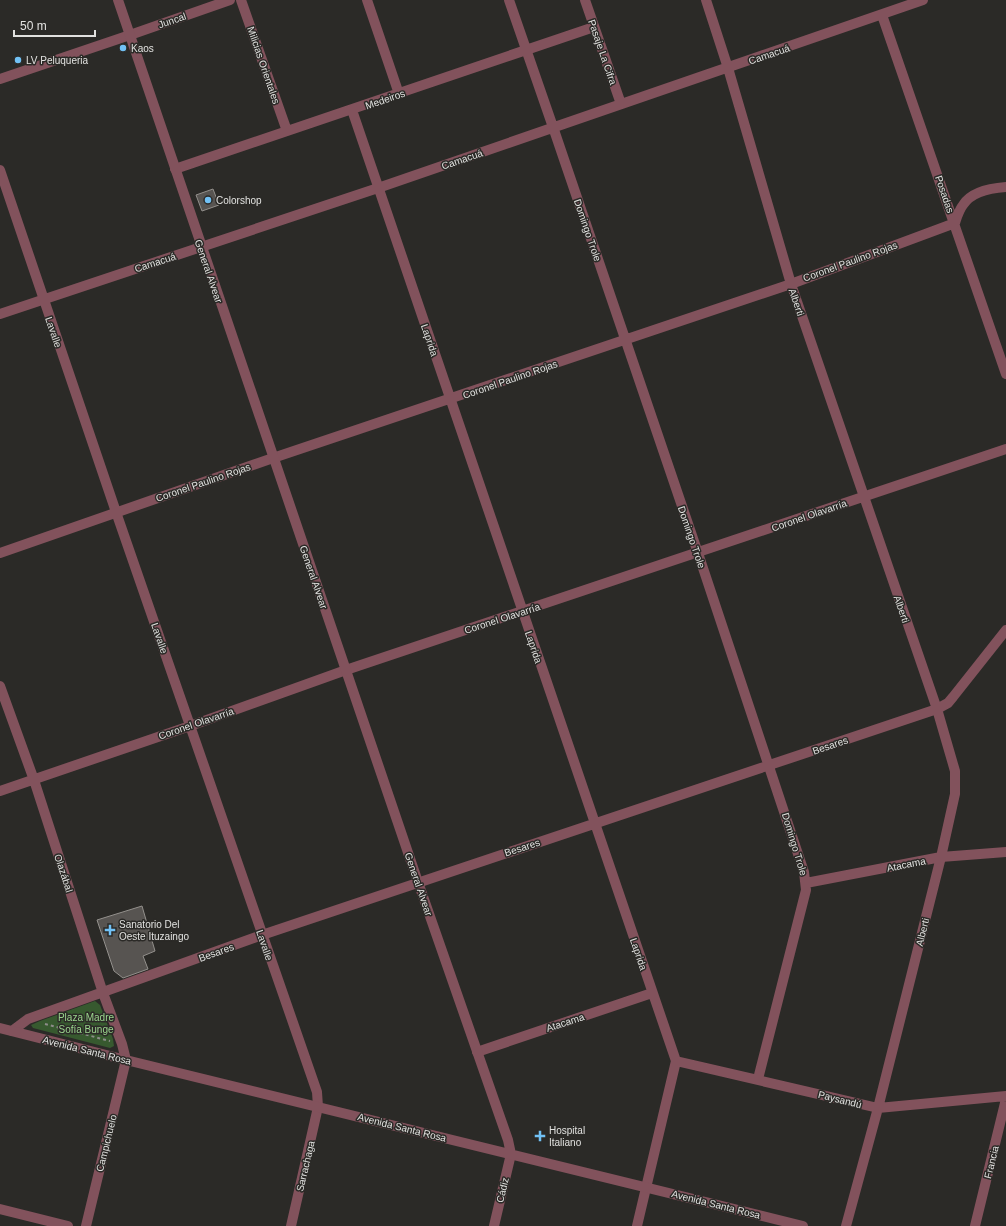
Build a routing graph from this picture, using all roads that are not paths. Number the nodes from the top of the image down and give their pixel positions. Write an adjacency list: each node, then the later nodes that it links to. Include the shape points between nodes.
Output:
1 (118, 0): 12 (street, General Alvear)
2 (230, 0): 12 (street, Juncal)
3 (241, 0): 20 (street, Milicias Orientales)
4 (367, 0): 16 (street)
5 (509, 0): 13 (street, Domingo Trole)
6 (585, 0): 11 (street, Pasaje La Cifra)
7 (706, 0): 14 (street, Alberti)
8 (923, 0): 9 (street, Camacuá)
9 (904, 3): 10 (street, Camacuá)
10 (882, 15): 14 (street, Camacuá); 25 (street, Posadas)
11 (594, 27): 13 (street, Medeiros); 17 (street, Pasaje La Cifra)
12 (130, 35): 15 (street, Juncal); 21 (street, General Alvear)
13 (527, 51): 16 (street, Medeiros); 19 (street, Domingo Trole)
14 (728, 68): 17 (street, Camacuá); 27 (street, Alberti)
15 (0, 79)
16 (399, 94): 18 (street, Medeiros)
17 (621, 104): 19 (street, Camacuá)
18 (352, 110): 20 (street, Medeiros); 24 (street, Laprida)
19 (554, 127): 24 (street, Camacuá); 30 (street, Domingo Trole)
20 (287, 131): 21 (street, Medeiros)
21 (175, 169): 26 (street, General Alvear)
22 (0, 170): 28 (street, Lavalle)
23 (1006, 186): 25 (street, via 972,196 963,204)
24 (378, 188): 26 (street, Camacuá); 32 (street, Laprida)
25 (955, 223): 27 (street, Coronel Paulino Rojas); 31 (street, Posadas)
26 (201, 247): 28 (street, Camacuá); 34 (street, General Alvear)
27 (791, 284): 30 (street, Coronel Paulino Rojas); 35 (street, Alberti)
28 (43, 299): 29 (street, Camacuá); 36 (street, Lavalle)
29 (0, 314)
30 (625, 340): 32 (street, Coronel Paulino Rojas); 38 (street, Domingo Trole)
31 (1006, 374)
32 (450, 399): 34 (street, Coronel Paulino Rojas); 39 (street, Laprida)
33 (1006, 450): 35 (street, Coronel Olavarría)
34 (273, 458): 36 (street, Coronel Paulino Rojas); 41 (street, General Alvear)
35 (863, 497): 38 (street, Coronel Olavarría); 43 (street, Alberti)
36 (116, 512): 37 (street, Coronel Paulino Rojas); 44 (street, Lavalle)
37 (0, 553)
38 (698, 553): 39 (street, Coronel Olavarría); 45 (street, Domingo Trole)
39 (522, 611): 41 (street, Coronel Olavarría); 48 (street, Laprida)
40 (1006, 630): 43 (street, Besares, via 948,703)
41 (346, 670): 44 (street, Coronel Olavarría); 51 (street, General Alvear)
42 (0, 686): 46 (street, Olazábal)
43 (937, 709): 45 (street, Besares); 50 (street, Alberti, via 955,771 956,783)
44 (190, 726): 46 (street, Coronel Olavarría); 53 (street, Lavalle)
45 (769, 765): 48 (street, Besares); 52 (street, Domingo Trole)
46 (34, 780): 47 (street, Coronel Olavarría); 54 (street, Olazábal)
47 (0, 791)
48 (594, 823): 51 (street, Besares); 55 (street, Laprida)
49 (1006, 852): 50 (street, Atacama)
50 (941, 857): 52 (street, Atacama); 65 (street, Alberti)
51 (418, 882): 53 (street, Besares); 58 (street, General Alvear)
52 (806, 883): 61 (street, Domingo Trole)
53 (262, 935): 54 (street, Besares); 64 (street, Lavalle, via 317,1092)
54 (103, 993): 57 (street, Besares, via 28,1019); 59 (street, Olazábal)
55 (652, 993): 58 (street, Atacama); 60 (street, Laprida)
56 (0, 1028): 57 (street, Avenida Santa Rosa)
57 (12, 1031): 59 (street, Avenida Santa Rosa)
58 (477, 1052): 66 (street, General Alvear)
59 (126, 1060): 64 (street, Avenida Santa Rosa); 71 (street, Campichuelo)
60 (676, 1061): 61 (street, Paysandú); 67 (street)
61 (758, 1080): 65 (street, Paysandú)
62 (1006, 1096): 65 (street, Paysandú)
63 (1006, 1099): 77 (street, Francia)
64 (318, 1107): 66 (street, Avenida Santa Rosa); 72 (street, Sarrachaga)
65 (878, 1108): 76 (street, Alberti)
66 (511, 1154): 67 (street, Avenida Santa Rosa); 73 (street, Cádiz)
67 (646, 1187): 69 (street, Avenida Santa Rosa); 74 (street)
68 (0, 1209): 70 (street)
69 (783, 1223): 75 (street, Avenida Santa Rosa)
70 (68, 1226)
71 (86, 1226)
72 (291, 1226)
73 (494, 1226)
74 (637, 1226)
75 (803, 1226)
76 (846, 1226)
77 (976, 1226)

